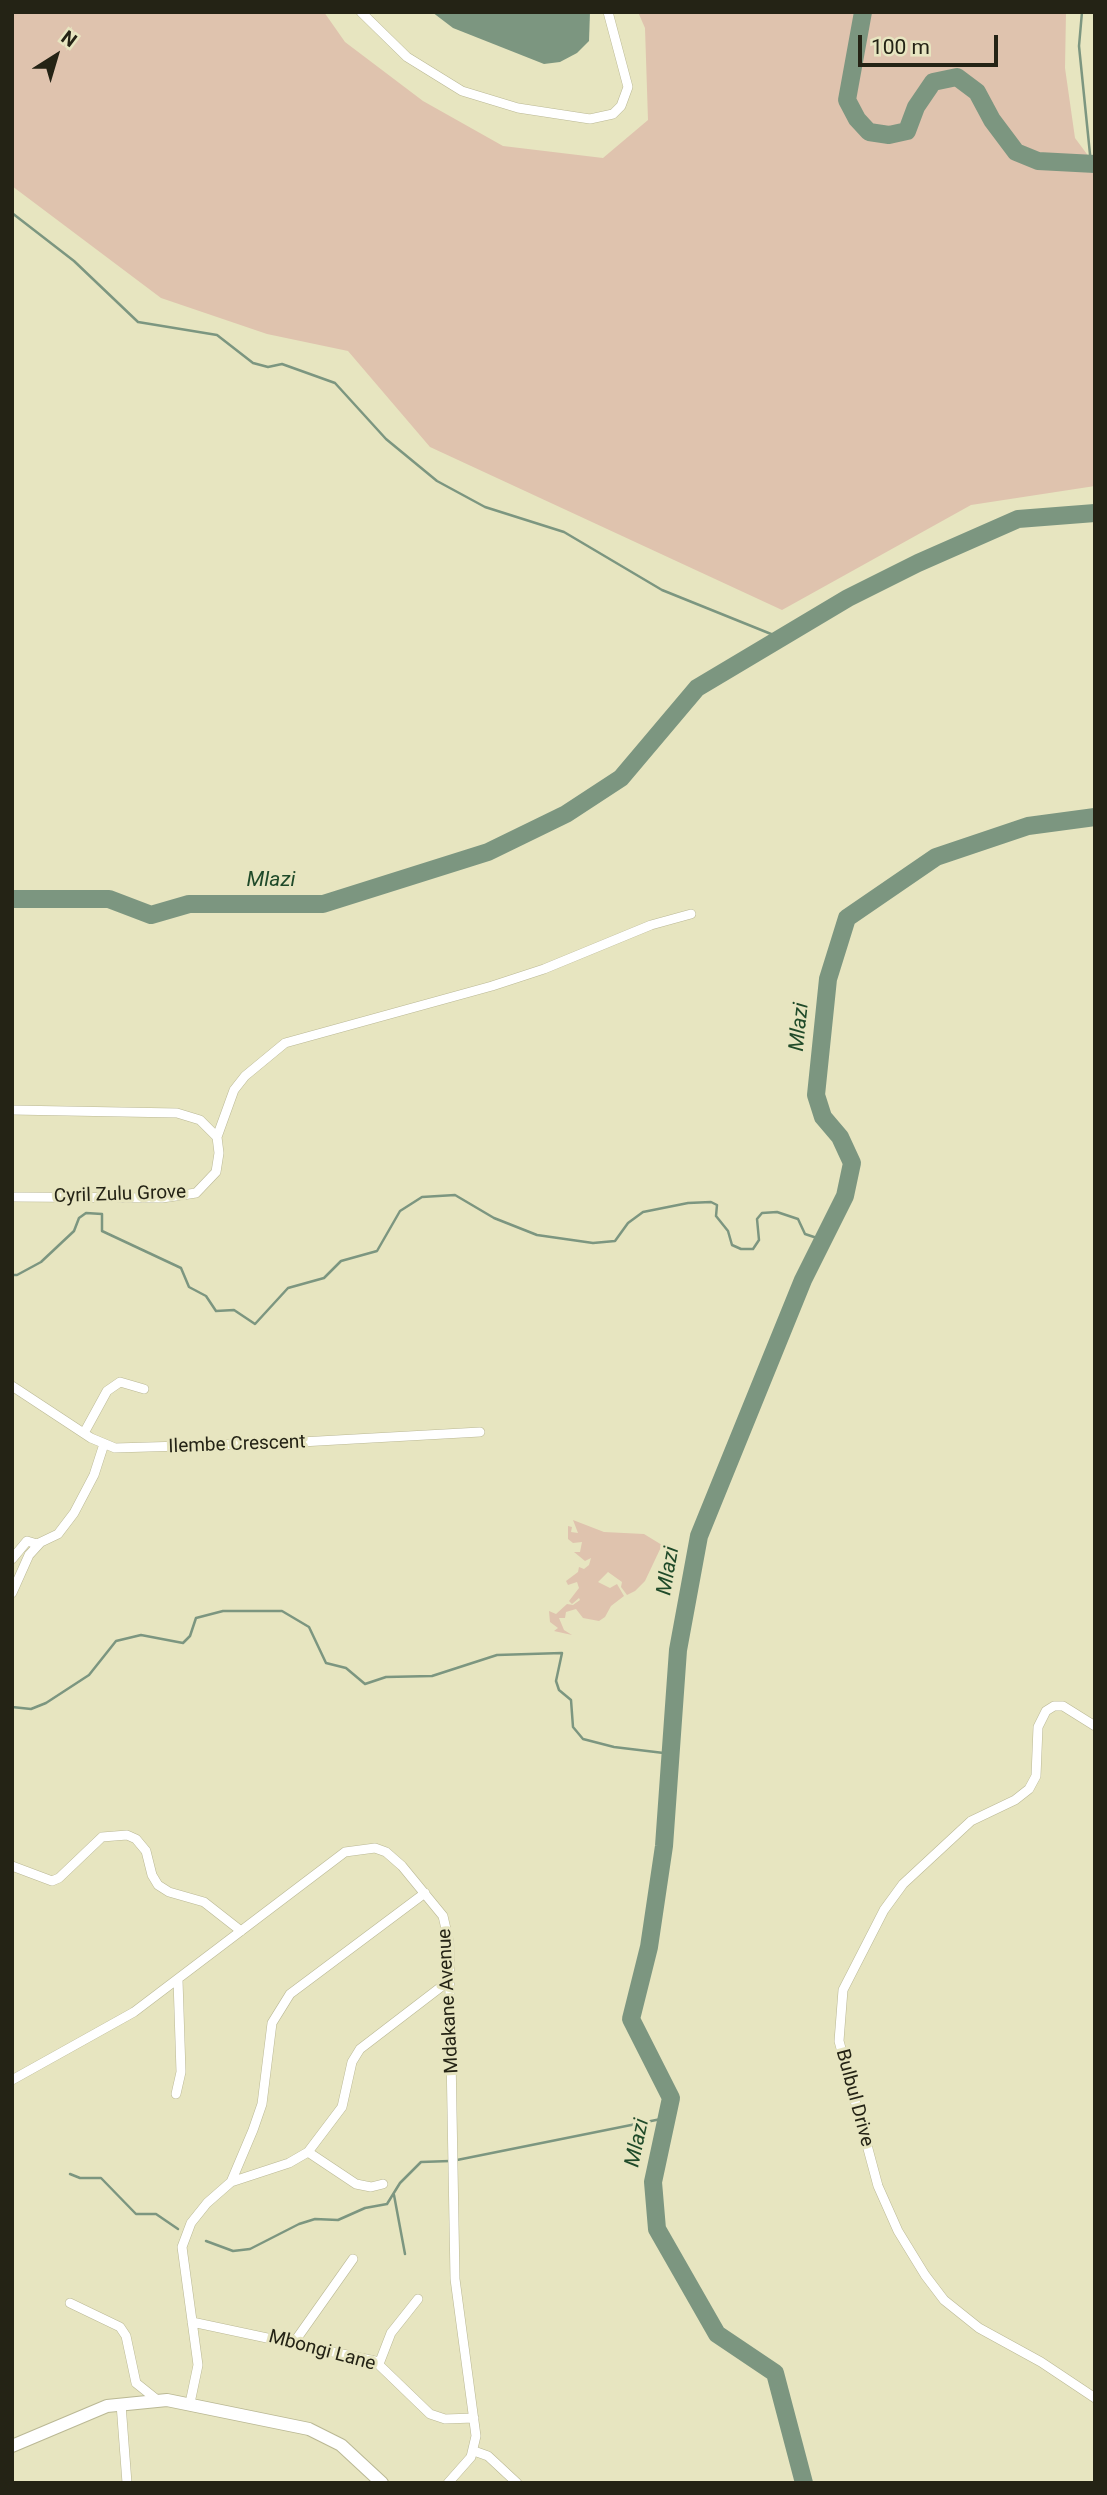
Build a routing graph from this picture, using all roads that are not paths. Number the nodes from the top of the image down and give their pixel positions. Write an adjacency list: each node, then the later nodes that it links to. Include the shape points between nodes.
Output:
1 (361, 12): 2 (street, via 407,57 462,91 518,108 590,120 613,114 628,86)
2 (608, 12)
3 (691, 914): 5 (street, Cyril Zulu Grove, via 492,986 285,1043 234,1090)
4 (12, 1110): 5 (street, via 177,1113 200,1120)
5 (217, 1137): 6 (street, Cyril Zulu Grove, via 216,1172 204,1188 188,1196)
6 (12, 1197)
7 (12, 1386): 10 (street, Ilembe Crescent)
8 (144, 1389): 10 (street, via 120,1382 107,1391)
9 (480, 1432): 11 (street, Ilembe Crescent, via 139,1449)
10 (84, 1433): 11 (street, Ilembe Crescent)
11 (104, 1444): 12 (street, via 74,1513 58,1534)
12 (40, 1543): 13 (street, via 27,1541); 14 (street, via 29,1555)
13 (12, 1559)
14 (12, 1593)
15 (1095, 1726): 32 (street, Bulbul Drive, via 1063,1706 1045,1711 1038,1727 1034,1783 1015,1800 971,1821 903,1884 884,1910 843,1990 839,2025 846,2074 878,2186 925,2275 944,2300 979,2328)
16 (12, 1866): 18 (street, via 52,1881 102,1837 127,1835 146,1851 158,1885 204,1902)
17 (425, 1893): 18 (street, Mdakane Avenue, via 391,1855 362,1847 335,1859); 20 (street, Mdakane Avenue, via 447,1923); 24 (street, via 282,2003 268,2035 259,2116)
18 (241, 1931): 19 (street, Mdakane Avenue)
19 (178, 1980): 21 (street, Mdakane Avenue, via 127,2017); 22 (street, via 181,2072)
20 (450, 1980): 23 (street, via 360,2049 352,2062 342,2107); 36 (street, Mdakane Avenue, via 456,2279)
21 (12, 2080)
22 (176, 2094)
23 (308, 2152): 24 (street); 25 (street, via 356,2184)
24 (231, 2182): 29 (street, via 202,2208 185,2235 182,2262)
25 (383, 2184)
26 (353, 2259): 30 (street)
27 (418, 2299): 31 (street, via 391,2333)
28 (70, 2303): 33 (street, via 120,2327 136,2384)
29 (192, 2322): 30 (street, Mbongi Lane); 34 (street, via 198,2365)
30 (295, 2342): 31 (street, Mbongi Lane)
31 (379, 2364): 36 (street, Mbongi Lane, via 430,2414 445,2419)
32 (1095, 2398)
33 (156, 2399): 34 (street); 35 (street)
34 (190, 2403): 40 (street, via 309,2430 341,2445)
35 (121, 2404): 37 (street, via 92,2411); 39 (street)
36 (474, 2418): 38 (street, Mdakane Avenue)
37 (12, 2446)
38 (474, 2451): 41 (street); 42 (street, via 488,2456)
39 (127, 2483)
40 (382, 2483)
41 (448, 2483)
42 (517, 2483)

